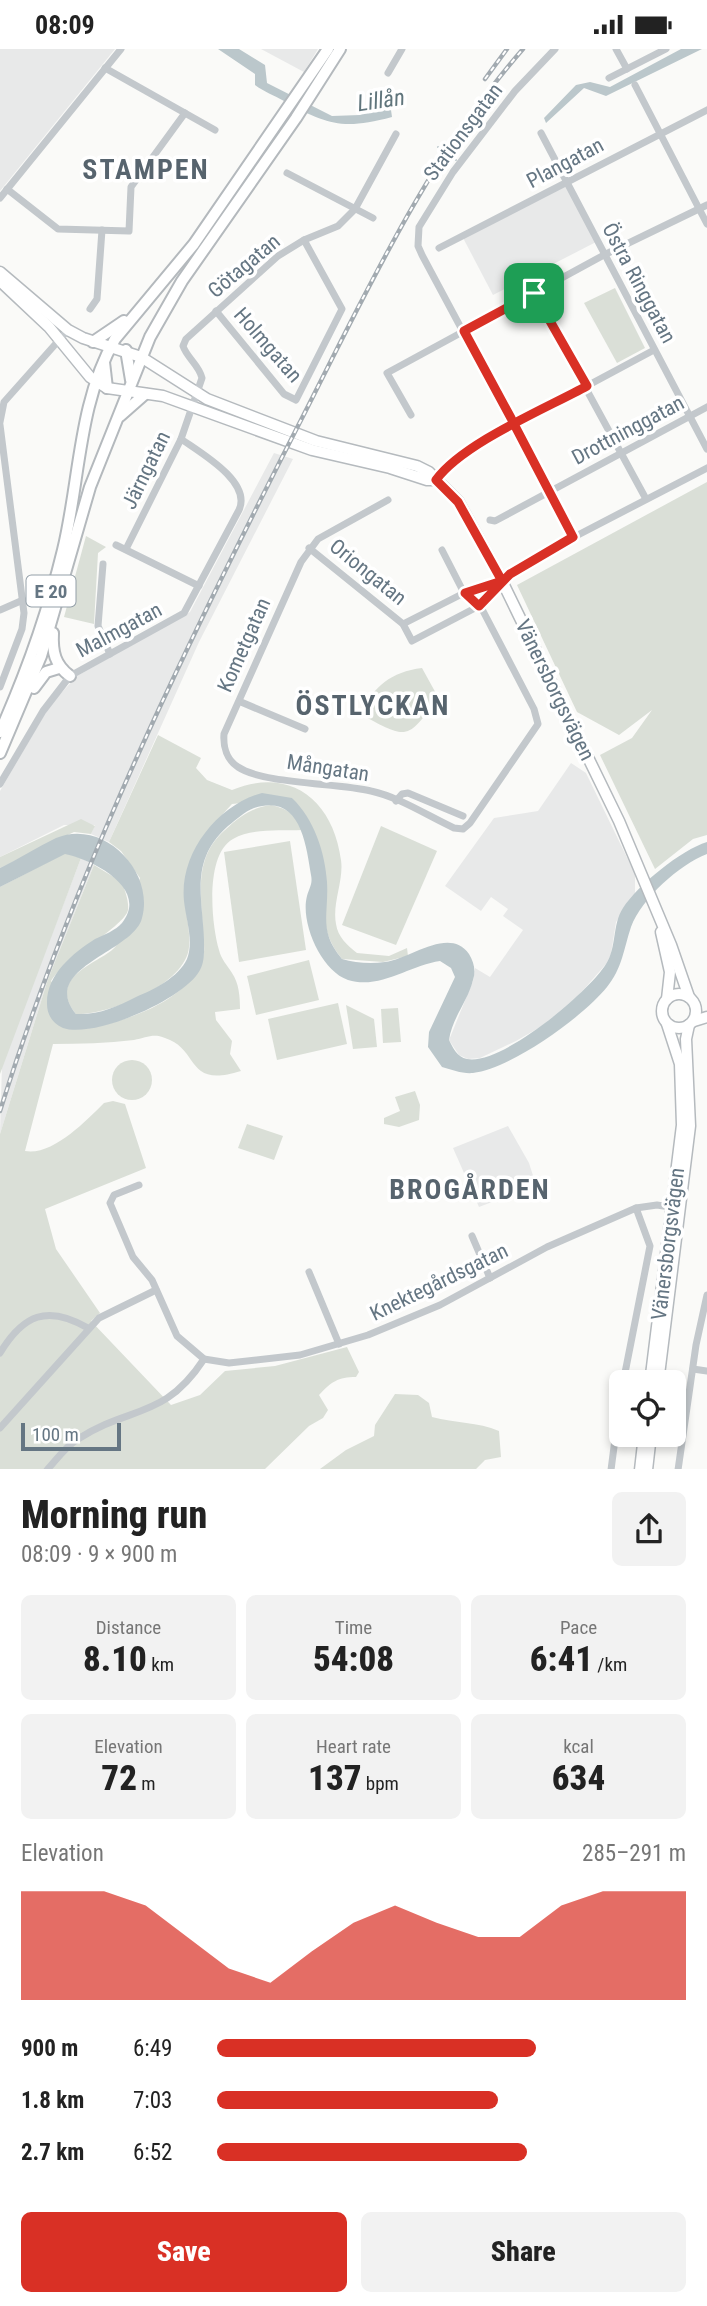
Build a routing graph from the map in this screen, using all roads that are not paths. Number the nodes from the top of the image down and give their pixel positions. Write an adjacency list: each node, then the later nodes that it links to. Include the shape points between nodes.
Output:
1 (121, 49): 8 (street)
2 (328, 49): 13 (highway, E 20)
3 (340, 49): 13 (highway, E 20)
4 (402, 49): 10 (street)
5 (555, 49): 42 (street, Stationsgatan, via 515,91 424,217 418,246)
6 (616, 49): 9 (street)
7 (666, 49): 9 (street)
8 (106, 68): 15 (street); 23 (street)
9 (627, 69): 11 (street)
10 (388, 73)
11 (609, 78)
12 (635, 85): 20 (street)
13 (308, 89): 16 (highway, E 20)
14 (707, 110): 20 (street, Plangatan)
15 (185, 113): 17 (street); 29 (street, via 131,187 129,231)
16 (292, 115): 40 (highway, E 20); 48 (highway, E 20, via 182,281)
17 (215, 130)
18 (541, 133): 22 (street, Östra Ringgatan)
19 (396, 134): 26 (street, Götagatan)
20 (659, 134): 22 (street, Plangatan); 25 (street)
21 (287, 173): 26 (street)
22 (566, 183): 31 (street, Plangatan); 32 (street, Östra Ringgatan)
23 (7, 189): 24 (street); 29 (street, via 58,229)
24 (0, 198)
25 (703, 207): 28 (street); 32 (street)
26 (355, 209): 27 (street); 30 (street, Götagatan, via 338,226)
27 (373, 218)
28 (707, 224)
29 (102, 230): 38 (street, via 97,299)
30 (303, 240): 39 (street, Götagatan); 39 (street, Holmgatan, via 342,309 296,400 284,394)
31 (439, 248)
32 (604, 255): 37 (street); 47 (street, Östra Ringgatan)
33 (0, 266): 35 (main road)
34 (0, 271): 35 (main road)
35 (12, 280): 41 (main road, Vänersborgsvägen)
36 (0, 281): 43 (main road)
37 (534, 293): 42 (street); 51 (street)
38 (90, 309)
39 (216, 311): 54 (street, Götagatan, via 183,346 201,371)
40 (133, 316): 44 (highway); 45 (highway, E 20)
41 (68, 330): 43 (street); 44 (main road, Vänersborgsvägen)
42 (464, 331): 58 (street, via 387,373); 62 (street)
43 (59, 338): 50 (main road); 61 (street, via 4,402)
44 (93, 342): 45 (main road, Vänersborgsvägen)
45 (110, 346): 46 (main road, Vänersborgsvägen); 49 (highway, E 20)
46 (126, 350): 48 (main road, Vänersborgsvägen); 52 (highway)
47 (654, 350): 51 (street); 59 (street, Östra Ringgatan)
48 (141, 357): 52 (highway, E 20); 54 (main road, Vänersborgsvägen)
49 (104, 359): 50 (highway, E 20); 53 (highway)
50 (94, 380): 53 (main road); 93 (highway, E 20, via 63,551 38,634)
51 (587, 386): 62 (street); 65 (street)
52 (129, 387): 53 (main road); 55 (main road); 60 (highway, E 20)
53 (107, 388)
54 (197, 393): 56 (street, Götagatan); 67 (main road, Vänersborgsvägen, via 301,436 408,463)
55 (145, 394): 56 (main road); 60 (highway)
56 (193, 405): 63 (street, Järngatan); 67 (main road, via 312,450)
57 (707, 407): 59 (street, Drottninggatan)
58 (411, 415)
59 (690, 417): 64 (street, Östra Ringgatan); 65 (street, Drottninggatan)
60 (116, 421): 84 (highway, E 20, via 90,487)
61 (0, 423): 81 (street)
62 (515, 426): 67 (street, via 462,454); 68 (street)
63 (181, 439): 75 (street, Järngatan); 79 (street, Malmgatan, via 233,481 242,499)
64 (707, 449)
65 (621, 454): 68 (street, Drottninggatan); 69 (street)
66 (707, 468): 69 (street)
67 (436, 480): 78 (main road, Vänersborgsvägen, via 458,502)
68 (550, 492): 71 (street, Drottninggatan); 72 (street)
69 (646, 499): 72 (street)
70 (388, 500): 74 (street, via 325,534)
71 (490, 520)
72 (573, 537): 78 (street)
73 (116, 545): 75 (street)
74 (309, 548): 85 (street, Oriongatan); 95 (street, Kometgatan, via 224,734)
75 (126, 549): 79 (street)
76 (442, 550): 80 (street)
77 (103, 564): 86 (street, via 98,626)
78 (502, 581): 80 (street, Oriongatan); 82 (street, Oriongatan); 99 (main road, Vänersborgsvägen)
79 (199, 586): 86 (street, Malmgatan, via 178,618)
80 (465, 593): 82 (street); 85 (street, Oriongatan)
81 (23, 600): 83 (street); 89 (street, via 22,629)
82 (479, 606): 85 (street, Oriongatan, via 412,641); 97 (street, Mångatan, via 538,724 463,829)
83 (0, 610)
84 (53, 621): 87 (highway, via 52,649); 91 (highway, E 20)
85 (403, 624)
86 (110, 654): 88 (street, Malmgatan)
87 (59, 668): 88 (highway); 91 (highway, via 46,672)
88 (70, 676): 96 (street, Malmgatan, via 43,711)
89 (0, 687)
90 (241, 702): 92 (street)
91 (23, 705): 94 (highway, E 20)
92 (305, 729)
93 (0, 732)
94 (0, 753)
95 (229, 758): 97 (street, Mångatan, via 241,769 373,791)
96 (0, 784)
97 (396, 801): 98 (street, via 408,793)
98 (463, 816)
99 (656, 911): 100 (main road, Vänersborgsvägen); 101 (main road, Vänersborgsvägen, via 670,972)
100 (690, 998): 101 (main road, via 678,994); 102 (main road); 104 (main road, via 696,1012)
101 (667, 999): 105 (main road, via 662,1012)
102 (707, 1004)
103 (707, 1017): 104 (main road)
104 (691, 1023): 105 (main road, via 678,1028); 108 (main road, Vänersborgsvägen, via 686,1039 690,1126)
105 (667, 1024): 108 (main road, Vänersborgsvägen, via 680,1063 682,1098)
106 (139, 1185): 112 (street, via 114,1195 110,1203 133,1257)
107 (636, 1208): 108 (street, Knektegårdsgatan); 111 (street, Knektegårdsgatan); 119 (street, via 650,1246)
108 (676, 1208): 120 (main road, Vänersborgsvägen); 121 (main road, Vänersborgsvägen)
109 (472, 1236): 111 (street)
110 (309, 1272): 115 (street)
111 (490, 1278): 115 (street, Knektegårdsgatan, via 402,1322)
112 (156, 1290): 114 (street, via 113,1309); 117 (street, via 177,1336)
113 (707, 1295): 118 (street)
114 (88, 1328): 116 (street, via 58,1317 33,1317 21,1323); 123 (street)
115 (339, 1344): 117 (street, Knektegårdsgatan, via 256,1361)
116 (0, 1353)
117 (204, 1359): 127 (street, via 173,1397 88,1433)
118 (693, 1369): 122 (street); 131 (street)
119 (626, 1370)
120 (652, 1370)
121 (659, 1370)
122 (707, 1371)
123 (0, 1428)
124 (614, 1447): 128 (street)
125 (643, 1447): 129 (main road)
126 (650, 1447): 130 (main road)
127 (47, 1469)
128 (611, 1469)
129 (640, 1469)
130 (647, 1469)
131 (678, 1469)

